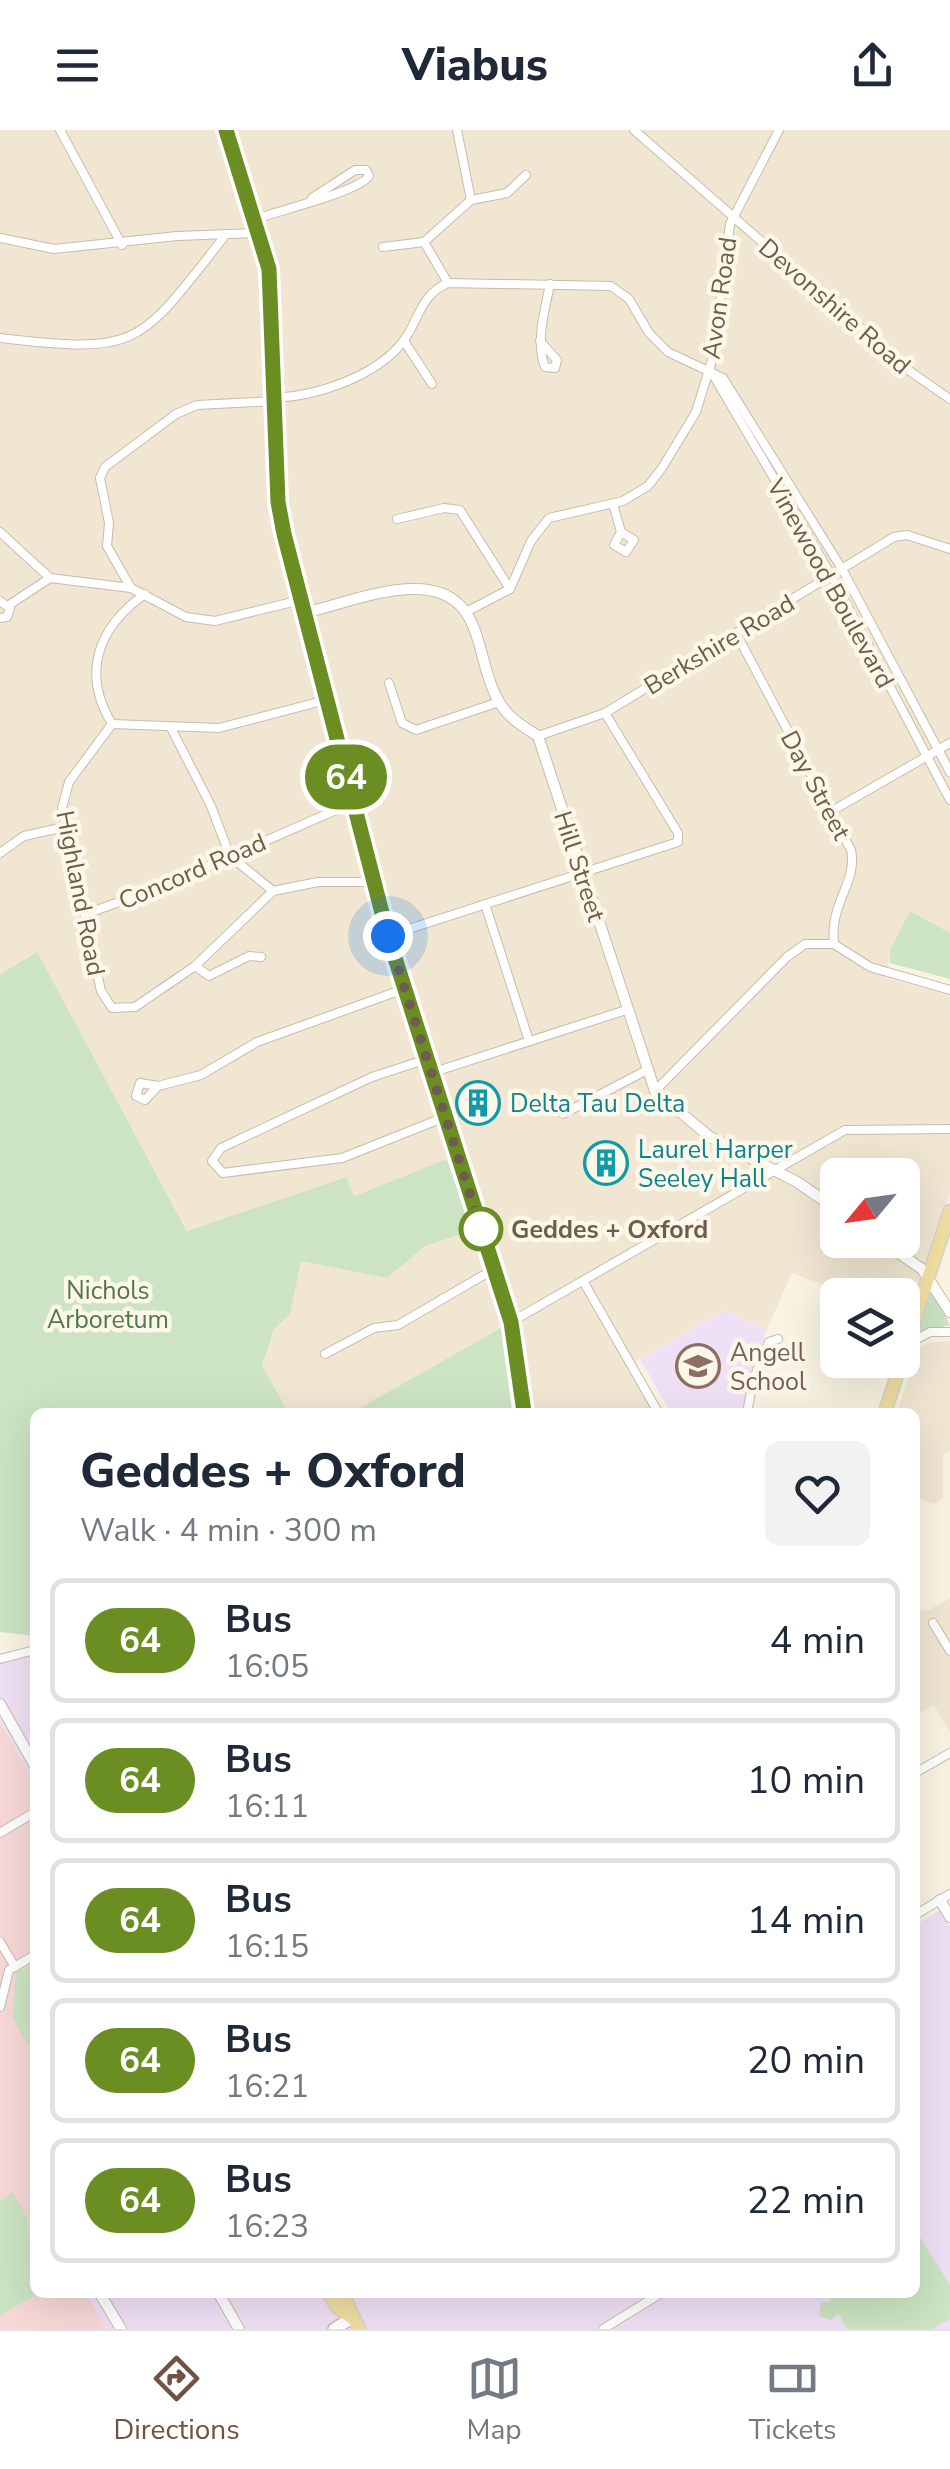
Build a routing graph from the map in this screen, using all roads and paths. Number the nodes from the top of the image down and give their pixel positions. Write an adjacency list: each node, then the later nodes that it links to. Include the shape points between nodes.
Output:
1 (60, 130): 15 (street)
2 (226, 130): 10 (main road)
3 (457, 130): 8 (street)
4 (634, 130): 9 (street, Devonshire Road)
5 (779, 130): 9 (street, Avon Road)
6 (526, 175): 8 (street, via 507,193)
7 (312, 198): 7 (street, via 350,190 369,176 355,170); 10 (street)
8 (471, 200): 14 (street)
9 (733, 218): 22 (street, Avon Road); 25 (street, Devonshire Road)
10 (256, 219): 11 (main road)
11 (260, 233): 12 (street); 24 (main road, via 269,269)
12 (224, 237): 15 (street); 19 (street, via 167,310 120,343 74,347)
13 (0, 238): 15 (street, via 54,249)
14 (424, 242): 16 (street); 17 (street)
15 (122, 245)
16 (383, 247)
17 (448, 283): 18 (street, Vinewood Boulevard); 20 (street, via 426,299)
18 (550, 284): 21 (street); 22 (street, Vinewood Boulevard, via 611,286 668,352)
19 (0, 338)
20 (404, 341): 23 (street); 24 (street, via 331,387)
21 (540, 341)
22 (709, 368): 26 (street, Avon Road, via 696,412 662,468 640,492); 32 (street, Vinewood Boulevard, via 723,378); 33 (street, Vinewood Boulevard)
23 (432, 384)
24 (275, 399): 31 (street, via 198,405 105,467 100,478 107,546); 40 (main road, via 279,507)
25 (950, 399)
26 (614, 504): 29 (street); 37 (street, Avon Road, via 548,518 530,541)
27 (398, 519): 37 (street, via 460,510)
28 (0, 532): 34 (street)
29 (621, 532)
30 (950, 549): 32 (street, Berkshire Road, via 902,534)
31 (116, 568): 35 (street); 36 (street)
32 (842, 569): 33 (street, Berkshire Road); 52 (street, Vinewood Boulevard)
33 (831, 576): 43 (street, Berkshire Road); 53 (street, Vinewood Boulevard)
34 (50, 578): 35 (street); 39 (street)
35 (108, 584): 36 (street)
36 (131, 588): 38 (street)
37 (510, 589): 41 (street)
38 (145, 594): 40 (street, via 171,612 201,620); 48 (street, via 113,619 95,676 97,699)
39 (4, 603): 42 (street, via 9,614)
40 (302, 606): 41 (street, via 406,589 433,592); 45 (main road)
41 (466, 612): 46 (street)
42 (0, 618)
43 (736, 633): 47 (street, Berkshire Road); 57 (street, Day Street)
44 (390, 683): 46 (street, via 402,723 416,730)
45 (326, 700): 49 (street, via 219,728); 56 (main road)
46 (499, 702): 50 (street)
47 (605, 713): 50 (street, Berkshire Road); 61 (street, via 680,836 675,844)
48 (112, 724): 49 (street); 58 (street, Highland Road, via 64,790)
49 (171, 728): 60 (street)
50 (538, 736): 61 (street, Hill Street)
51 (950, 743): 52 (street)
52 (938, 751): 53 (street); 54 (street, Vinewood Boulevard)
53 (928, 758): 55 (street, Vinewood Boulevard); 57 (street)
54 (950, 772)
55 (950, 800)
56 (352, 803): 60 (street, Concord Road); 62 (main road)
57 (830, 812): 67 (street, Day Street, via 853,858 833,914)
58 (66, 827): 59 (street, via 24,836); 65 (street, Highland Road)
59 (0, 853)
60 (230, 856): 63 (street); 65 (street, Concord Road)
61 (582, 874): 64 (street); 72 (street, Hill Street)
62 (373, 882): 63 (street); 66 (main road)
63 (273, 891): 69 (street, Highland Road)
64 (485, 904): 66 (street); 73 (street)
65 (86, 914): 69 (street, Highland Road, via 102,996 112,1008 135,1008)
66 (388, 936): 70 (main road)
67 (834, 944): 71 (street, via 870,966); 78 (street, via 795,950)
68 (261, 957): 69 (street, via 209,976)
69 (195, 966)
70 (404, 989): 74 (main road); 77 (street, via 258,1042 201,1075)
71 (950, 990)
72 (626, 1010): 73 (street); 75 (street, Hill Street)
73 (529, 1041): 76 (street)
74 (426, 1059): 76 (main road); 80 (street, via 221,1148 214,1166 223,1173 328,1161)
75 (645, 1071): 78 (street, Hill Street); 79 (street)
76 (431, 1072): 80 (main road)
77 (158, 1086)
78 (654, 1091): 82 (street, Hill Street, via 693,1126)
79 (564, 1114)
80 (445, 1116): 86 (main road)
81 (950, 1129): 82 (street, via 845,1130)
82 (772, 1171): 83 (street, Hill Street); 88 (street)
83 (820, 1199)
84 (950, 1211): 87 (main road)
85 (903, 1258): 87 (street)
86 (494, 1270): 91 (main road); 95 (street, via 398,1325 374,1328)
87 (928, 1277): 89 (main road); 90 (street)
88 (583, 1281): 91 (street); 98 (street)
89 (920, 1303)
90 (950, 1312)
91 (511, 1322): 97 (main road)
92 (950, 1332): 94 (street)
93 (778, 1338): 99 (street, via 769,1342)
94 (920, 1340)
95 (324, 1354)
96 (896, 1378): 100 (main road)
97 (523, 1408)
98 (656, 1408)
99 (748, 1408)
100 (886, 1408)
101 (934, 1623): 103 (street)
102 (30, 1651): 104 (street)
103 (950, 1652)
104 (0, 1659)
105 (0, 1704): 107 (street)
106 (950, 1753): 108 (street)
107 (30, 1757)
108 (920, 1770)
109 (30, 1815): 110 (street)
110 (0, 1834)
111 (945, 1897): 112 (street); 113 (street)
112 (920, 1912)
113 (950, 1917)
114 (0, 1942): 116 (street)
115 (30, 1958): 116 (street)
116 (15, 1967): 117 (street)
117 (0, 2007)
118 (103, 2298): 124 (street)
119 (221, 2298): 125 (street)
120 (332, 2298): 123 (main road)
121 (345, 2298): 123 (main road)
122 (653, 2298): 127 (street)
123 (356, 2324): 126 (main road)
124 (121, 2329)
125 (239, 2329)
126 (334, 2329)
127 (603, 2329)

